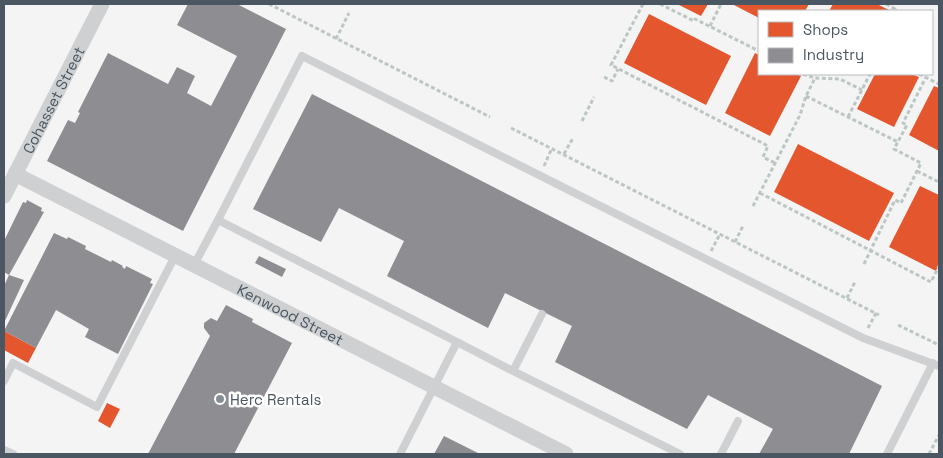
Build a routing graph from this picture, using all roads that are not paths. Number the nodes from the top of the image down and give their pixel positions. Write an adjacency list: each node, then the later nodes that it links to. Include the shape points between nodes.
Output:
1 (102, 4): 2 (street, Cohasset Street)
2 (15, 174): 3 (street, Cohasset Street); 5 (street, Kenwood Street)
3 (4, 196)
4 (218, 220): 6 (lane); 8 (lane); 9 (lane, via 302,56 863,338)
5 (175, 256): 6 (street, Kenwood Street); 11 (lane, via 97,407 13,363)
6 (194, 265): 12 (street, Kenwood Street)
7 (542, 314): 10 (lane)
8 (456, 342): 10 (lane); 12 (lane)
9 (936, 365): 20 (lane)
10 (513, 371): 18 (lane)
11 (4, 381)
12 (434, 387): 16 (lane); 17 (street, Kenwood Street)
13 (738, 421): 19 (lane)
14 (4, 450): 15 (lane)
15 (13, 454)
16 (400, 454)
17 (566, 454)
18 (680, 454)
19 (721, 454)
20 (887, 454)

